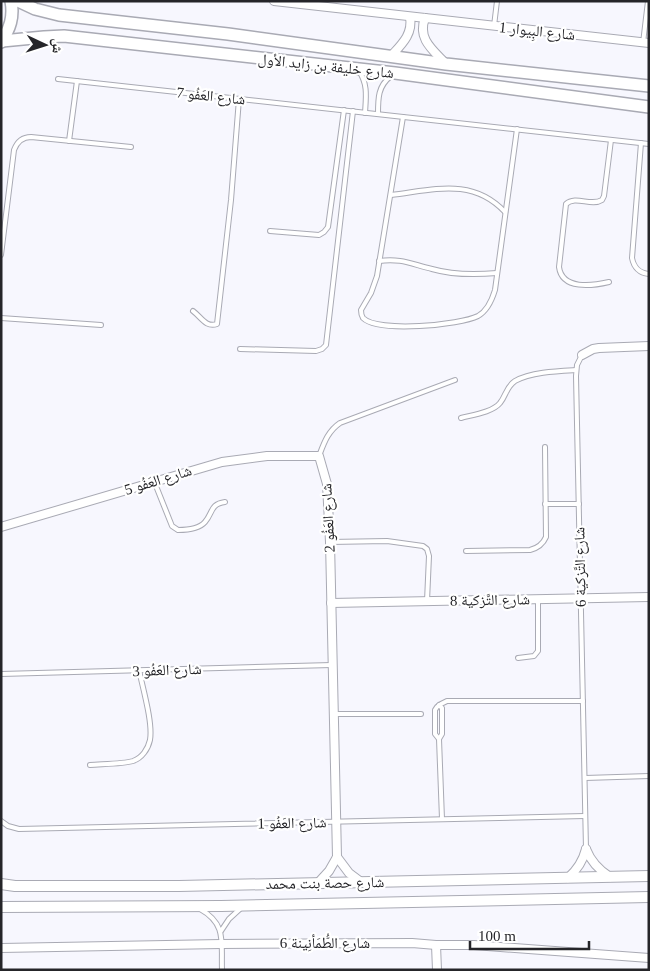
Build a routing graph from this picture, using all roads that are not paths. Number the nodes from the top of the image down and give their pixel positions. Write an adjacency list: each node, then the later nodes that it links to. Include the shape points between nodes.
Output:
1 (11, 1): 10 (main road, via 12,20)
2 (18, 1): 12 (main road, شارع خليفة بن زايد الأول, via 59,14)
3 (274, 1): 6 (street, شارع البِيوار 1)
4 (497, 1): 9 (lane)
5 (648, 1): 11 (lane)
6 (329, 4): 7 (street, شارع البِيوار 1)
7 (410, 17): 8 (street, شارع البِيوار 1); 12 (street, via 408,35)
8 (425, 18): 9 (street, شارع البِيوار 1); 13 (street, via 424,38)
9 (494, 26): 11 (street, شارع البِيوار 1)
10 (1, 42): 14 (main road, شارع خليفة بن زايد الأول, via 64,36)
11 (646, 43)
12 (391, 56): 13 (main road, شارع خليفة بن زايد الأول)
13 (446, 64): 18 (main road, شارع خليفة بن زايد الأول)
14 (357, 69): 15 (main road, شارع خليفة بن زايد الأول); 23 (lane, via 366,86)
15 (395, 73): 20 (main road, شارع خليفة بن زايد الأول); 24 (lane, via 381,88)
16 (58, 79): 17 (lane, شارع العَفُو 7)
17 (77, 81): 19 (lane, شارع العَفُو 7); 28 (lane)
18 (649, 86)
19 (239, 99): 21 (lane, شارع العَفُو 7); 40 (lane, via 217,324 204,322)
20 (649, 107)
21 (344, 110): 22 (lane, شارع العَفُو 7); 34 (lane, via 328,227 319,235)
22 (353, 111): 23 (lane, شارع العَفُو 7); 44 (lane, via 326,345 316,351)
23 (365, 112): 24 (lane, شارع العَفُو 7)
24 (378, 114): 25 (lane, شارع العَفُو 7)
25 (404, 117): 26 (lane, شارع العَفُو 7); 32 (lane)
26 (517, 129): 27 (lane, شارع العَفُو 7); 33 (lane)
27 (611, 140): 29 (lane, شارع العَفُو 7); 39 (lane, via 602,200 566,204 559,267 563,278 575,284)
28 (69, 141): 31 (lane); 35 (lane, via 28,137 17,144)
29 (641, 143): 30 (lane, شارع العَفُو 7); 38 (lane, via 632,258 636,268)
30 (649, 144)
31 (131, 147)
32 (391, 194): 33 (lane, via 462,189 477,192); 36 (lane)
33 (506, 212): 37 (lane)
34 (270, 231)
35 (1, 255)
36 (379, 261): 37 (lane, via 405,261 459,274); 37 (lane, via 371,293 361,313 366,319 389,326 435,325 477,316 490,302)
37 (497, 273)
38 (649, 274)
39 (609, 282)
40 (193, 311)
41 (1, 318): 42 (lane)
42 (100, 325)
43 (649, 346): 45 (street, شارع التَّزكية 6, via 599,348)
44 (240, 348)
45 (582, 355): 46 (lane, شارع التَّزكية 6)
46 (576, 370): 48 (lane, via 546,372 516,381 495,408); 54 (lane, شارع التَّزكية 6)
47 (455, 380): 50 (lane, via 340,423 328,435)
48 (461, 418)
49 (545, 447): 53 (lane)
50 (319, 456): 51 (street, شارع العَفُو 5, via 236,459); 56 (street, شارع العَفُو 2, via 327,484)
51 (154, 481): 52 (lane, via 172,526 178,530 200,526 214,506); 55 (street, شارع العَفُو 5)
52 (225, 502)
53 (545, 504): 54 (lane); 57 (lane, via 546,537 538,548)
54 (578, 504): 59 (lane, شارع التَّزكية 6)
55 (1, 527)
56 (330, 542): 61 (lane, via 387,541 423,546 429,556); 62 (street, شارع العَفُو 2)
57 (466, 551)
58 (649, 597): 59 (street, شارع التَّزكية 8)
59 (581, 598): 60 (street, شارع التَّزكية 8); 67 (lane, شارع التَّزكية 6)
60 (538, 599): 61 (street, شارع التَّزكية 8); 63 (lane, via 538,651 534,656)
61 (427, 601): 62 (street, شارع التَّزكية 8)
62 (331, 603): 64 (street, شارع العَفُو 2)
63 (518, 658)
64 (332, 665): 65 (lane, شارع العَفُو 3); 68 (street, شارع العَفُو 2)
65 (139, 670): 66 (lane, شارع العَفُو 3); 70 (lane, via 148,717 148,746 135,760)
66 (1, 674)
67 (583, 701): 72 (lane, شارع التَّزكية 6); 74 (lane, via 442,702 439,705 442,708 442,734 439,739)
68 (333, 714): 69 (lane); 76 (street, شارع العَفُو 2)
69 (421, 714)
70 (90, 765)
71 (649, 776): 72 (lane)
72 (584, 778): 73 (lane, شارع التَّزكية 6)
73 (585, 816): 74 (lane, شارع العَفُو 1); 77 (lane, شارع التَّزكية 6)
74 (442, 819): 76 (lane, شارع العَفُو 1)
75 (1, 821): 76 (lane, شارع العَفُو 1, via 19,829)
76 (336, 822): 78 (street, شارع العَفُو 2)
77 (586, 849): 80 (street, via 600,870); 81 (street, شارع التَّزكية 6, via 578,868)
78 (337, 857): 82 (street); 83 (street)
79 (649, 876): 80 (street, شارع حصة بنت محمد)
80 (610, 877): 81 (street, شارع حصة بنت محمد)
81 (568, 878): 82 (street, شارع حصة بنت محمد)
82 (361, 882): 83 (street, شارع حصة بنت محمد)
83 (318, 883): 84 (street, شارع حصة بنت محمد, via 100,887)
84 (1, 884)
85 (649, 897): 87 (street, شارع حصة بنت محمد)
86 (196, 906): 87 (street, شارع حصة بنت محمد); 88 (street, شارع حصة بنت محمد); 89 (lane, via 213,919)
87 (245, 906): 89 (lane, via 229,919)
88 (1, 907)
89 (221, 931): 90 (lane)
90 (221, 944): 91 (street, شارع الطُّمَأنِينة 6, via 412,942); 92 (street, شارع الطُّمَأنِينة 6); 94 (lane)
91 (436, 945): 93 (street, شارع الطُّمَأنِينة 6); 95 (street)
92 (1, 948)
93 (649, 958)
94 (222, 970)
95 (437, 970)

